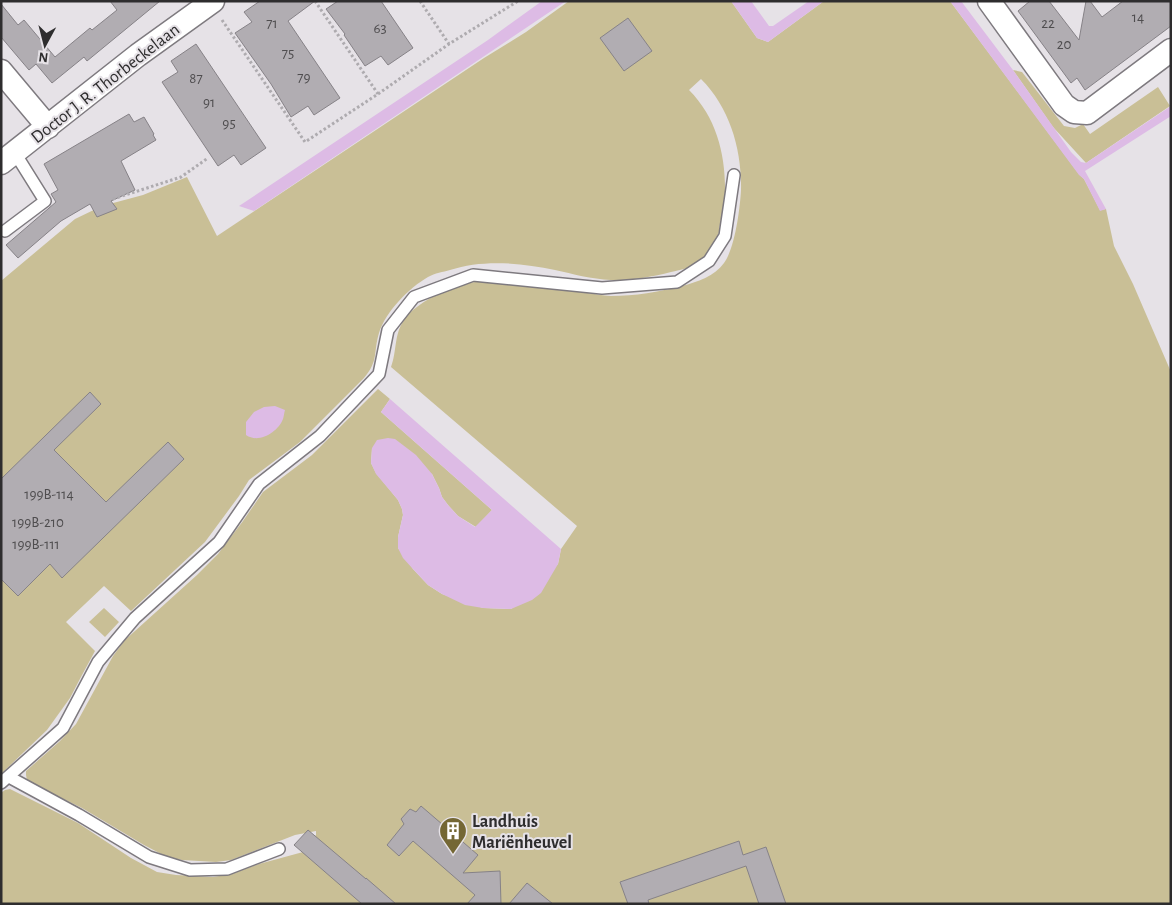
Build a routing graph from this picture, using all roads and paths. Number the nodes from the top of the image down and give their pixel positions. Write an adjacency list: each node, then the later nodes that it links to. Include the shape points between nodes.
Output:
1 (315, 1): 9 (path)
2 (420, 1): 6 (path)
3 (518, 1): 6 (path)
4 (989, 1): 7 (street, via 1064,106 1074,112 1086,113)
5 (212, 2): 9 (path, via 305,142); 10 (street, Doctor J. R. Thorbeckelaan)
6 (449, 44): 9 (path)
7 (1171, 50)
8 (1, 71): 10 (street)
9 (378, 94)
10 (48, 127): 11 (street, Doctor J. R. Thorbeckelaan)
11 (8, 158): 15 (lane, via 45,201)
12 (208, 158): 14 (path, via 180,177)
13 (734, 175): 16 (lane, via 725,236 709,262 677,282 602,288 473,275 414,298 388,330 379,374 320,436 259,484 219,542 135,618 98,662 62,728)
14 (113, 199)
15 (5, 231)
16 (5, 780): 17 (lane, via 80,816 148,857 190,870 227,869)
17 (280, 849)

